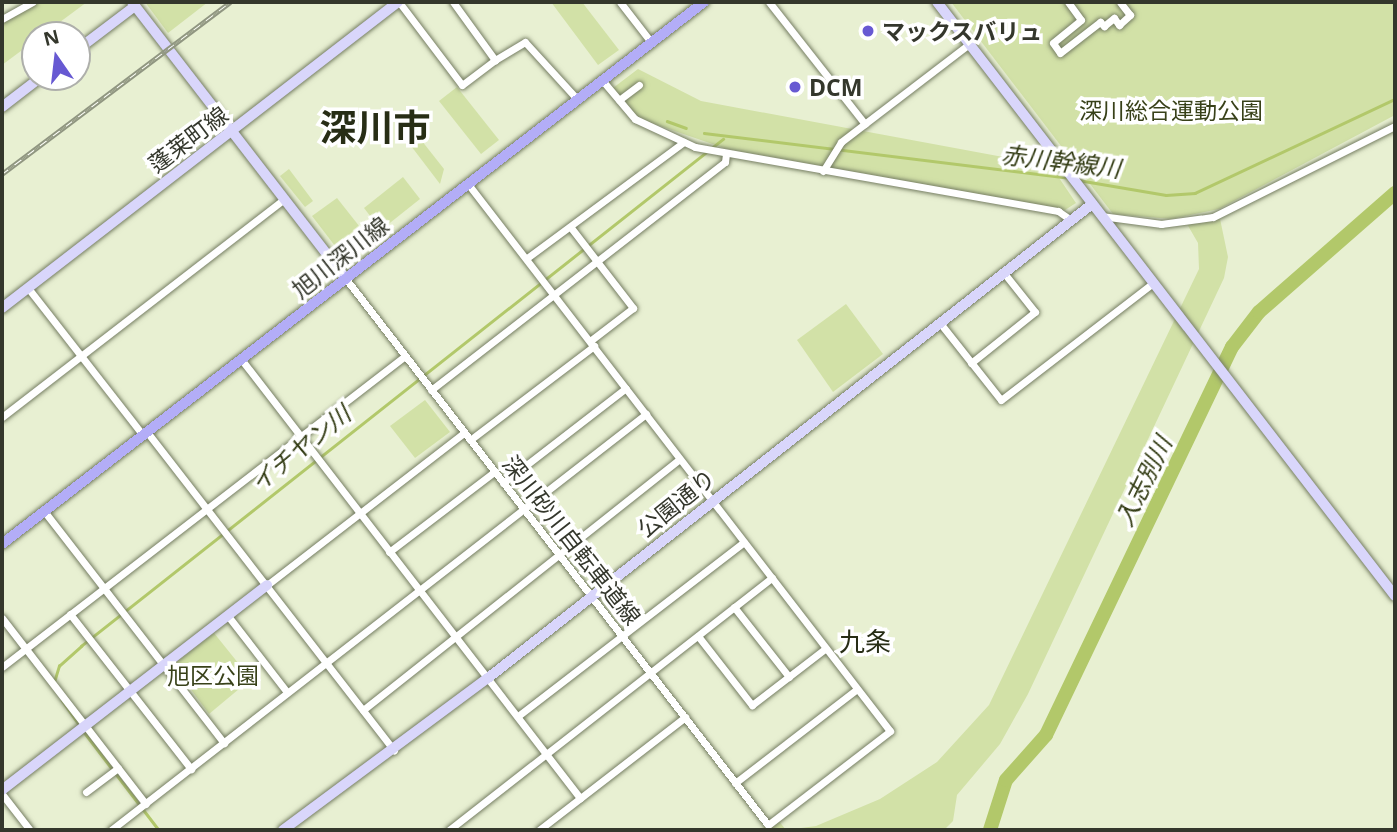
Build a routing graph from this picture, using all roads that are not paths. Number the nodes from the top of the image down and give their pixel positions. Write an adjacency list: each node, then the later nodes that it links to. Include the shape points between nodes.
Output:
1 (33, 2): 11 (street)
2 (398, 2): 15 (street, via 462,85); 24 (street, 蓬莱町線)
3 (453, 2): 15 (street)
4 (620, 2): 13 (street)
5 (704, 2): 13 (main road, 旭川深川線)
6 (769, 2): 22 (street)
7 (937, 2): 14 (street)
8 (1068, 2): 9 (street, via 1081,20 1053,43 1060,53 1100,22 1104,26 1114,18 1119,25 1130,15)
9 (1120, 2)
10 (133, 4): 12 (street); 24 (street)
11 (2, 19)
12 (91, 38)
13 (651, 42): 16 (main road, 旭川深川線)
14 (969, 44): 22 (street); 30 (street)
15 (495, 60): 19 (street, via 525,42)
16 (602, 80): 19 (main road, 旭川深川線); 20 (street)
17 (639, 85): 20 (street)
18 (23, 91): 21 (street)
19 (577, 99): 28 (main road, 旭川深川線)
20 (618, 100): 25 (street, via 635,119)
21 (2, 107)
22 (865, 124): 27 (street, via 841,142)
23 (1392, 127): 31 (street, via 1200,221 1161,224)
24 (231, 131): 29 (street); 39 (street, 蓬莱町線)
25 (684, 142): 26 (street); 33 (street)
26 (726, 154): 27 (street); 35 (street, via 725,162)
27 (823, 171): 32 (street, via 1058,211)
28 (468, 184): 34 (street); 37 (main road, 旭川深川線)
29 (284, 199): 37 (street); 44 (street)
30 (1092, 204): 31 (street); 32 (street, 公園通り)
31 (1101, 215): 38 (street)
32 (1071, 220): 36 (street, 公園通り)
33 (572, 229): 34 (street); 35 (street)
34 (527, 258): 40 (street)
35 (596, 260): 40 (street); 43 (street, via 633,308)
36 (1004, 272): 42 (street, 公園通り); 47 (street, via 1035,312)
37 (346, 279): 45 (street, 深川砂川自転車道線); 46 (main road, 旭川深川線)
38 (1154, 282): 47 (street, via 1001,400); 71 (street)
39 (28, 288): 41 (street, 蓬莱町線); 44 (street)
40 (555, 294): 43 (street); 49 (street)
41 (2, 308)
42 (940, 323): 47 (street); 58 (street, 公園通り)
43 (592, 344): 48 (street); 54 (street)
44 (81, 355): 51 (street); 52 (street)
45 (405, 356): 49 (street, 深川砂川自転車道線); 53 (street)
46 (241, 359): 52 (main road, 旭川深川線); 53 (street)
47 (971, 363)
48 (625, 388): 50 (street); 57 (street)
49 (431, 390): 54 (street, 深川砂川自転車道線)
50 (646, 414): 55 (street); 60 (street)
51 (2, 416)
52 (145, 434): 59 (street); 61 (main road, 旭川深川線)
53 (301, 436): 59 (street); 62 (street)
54 (467, 437): 56 (street, 深川砂川自転車道線); 62 (street)
55 (680, 459): 58 (street); 66 (street)
56 (494, 472): 57 (street, 深川砂川自転車道線); 65 (street)
57 (503, 483): 60 (street, 深川砂川自転車道線)
58 (711, 499): 63 (street); 72 (street, 公園通り)
59 (208, 508): 68 (street); 69 (street)
60 (523, 509): 66 (street, 深川砂川自転車道線); 70 (street)
61 (44, 512): 64 (main road, 旭川深川線); 69 (street)
62 (359, 513): 65 (street); 68 (street)
63 (744, 542): 67 (street); 78 (street)
64 (2, 544)
65 (389, 552): 70 (street)
66 (559, 556): 72 (street, 深川砂川自転車道線); 79 (street)
67 (772, 578): 73 (street); 80 (street)
68 (267, 585): 75 (street); 82 (street)
69 (105, 588): 74 (street); 83 (street)
70 (419, 591): 79 (street); 82 (street)
71 (1395, 596)
72 (591, 597): 78 (street, 深川砂川自転車道線); 87 (street, 公園通り)
73 (734, 607): 77 (street); 86 (street)
74 (70, 614): 81 (street); 89 (street)
75 (228, 616): 83 (street); 90 (street)
76 (2, 618): 81 (street)
77 (698, 635): 85 (street); 86 (street, via 752,705)
78 (622, 636): 85 (street, 深川砂川自転車道線); 92 (street)
79 (456, 638): 87 (street); 91 (street)
80 (826, 648): 86 (street); 88 (street)
81 (25, 649): 84 (street); 94 (street)
82 (326, 663): 90 (street); 91 (street)
83 (164, 665): 89 (street); 95 (street)
84 (2, 667)
85 (651, 673): 93 (street, 深川砂川自転車道線); 97 (street)
86 (789, 677)
87 (488, 678): 92 (street); 96 (street, 公園通り)
88 (857, 689): 100 (street); 100 (street, 深川砂川自転車道線, via 890,731 768,825)
89 (130, 691): 94 (street); 99 (street)
90 (287, 692): 95 (street)
91 (363, 710): 96 (street)
92 (518, 716): 97 (street)
93 (685, 716): 100 (street, 深川砂川自転車道線); 103 (street)
94 (85, 726): 98 (street); 101 (street)
95 (225, 743): 99 (street)
96 (394, 750): 108 (street, 公園通り)
97 (546, 755): 103 (street); 105 (street)
98 (118, 768): 102 (street); 104 (street)
99 (191, 769): 104 (street)
100 (735, 783)
101 (2, 792): 106 (street)
102 (86, 792)
103 (580, 798): 109 (street)
104 (146, 804): 107 (street)
105 (453, 829)
106 (30, 830)
107 (111, 830)
108 (283, 830)
109 (539, 830)

